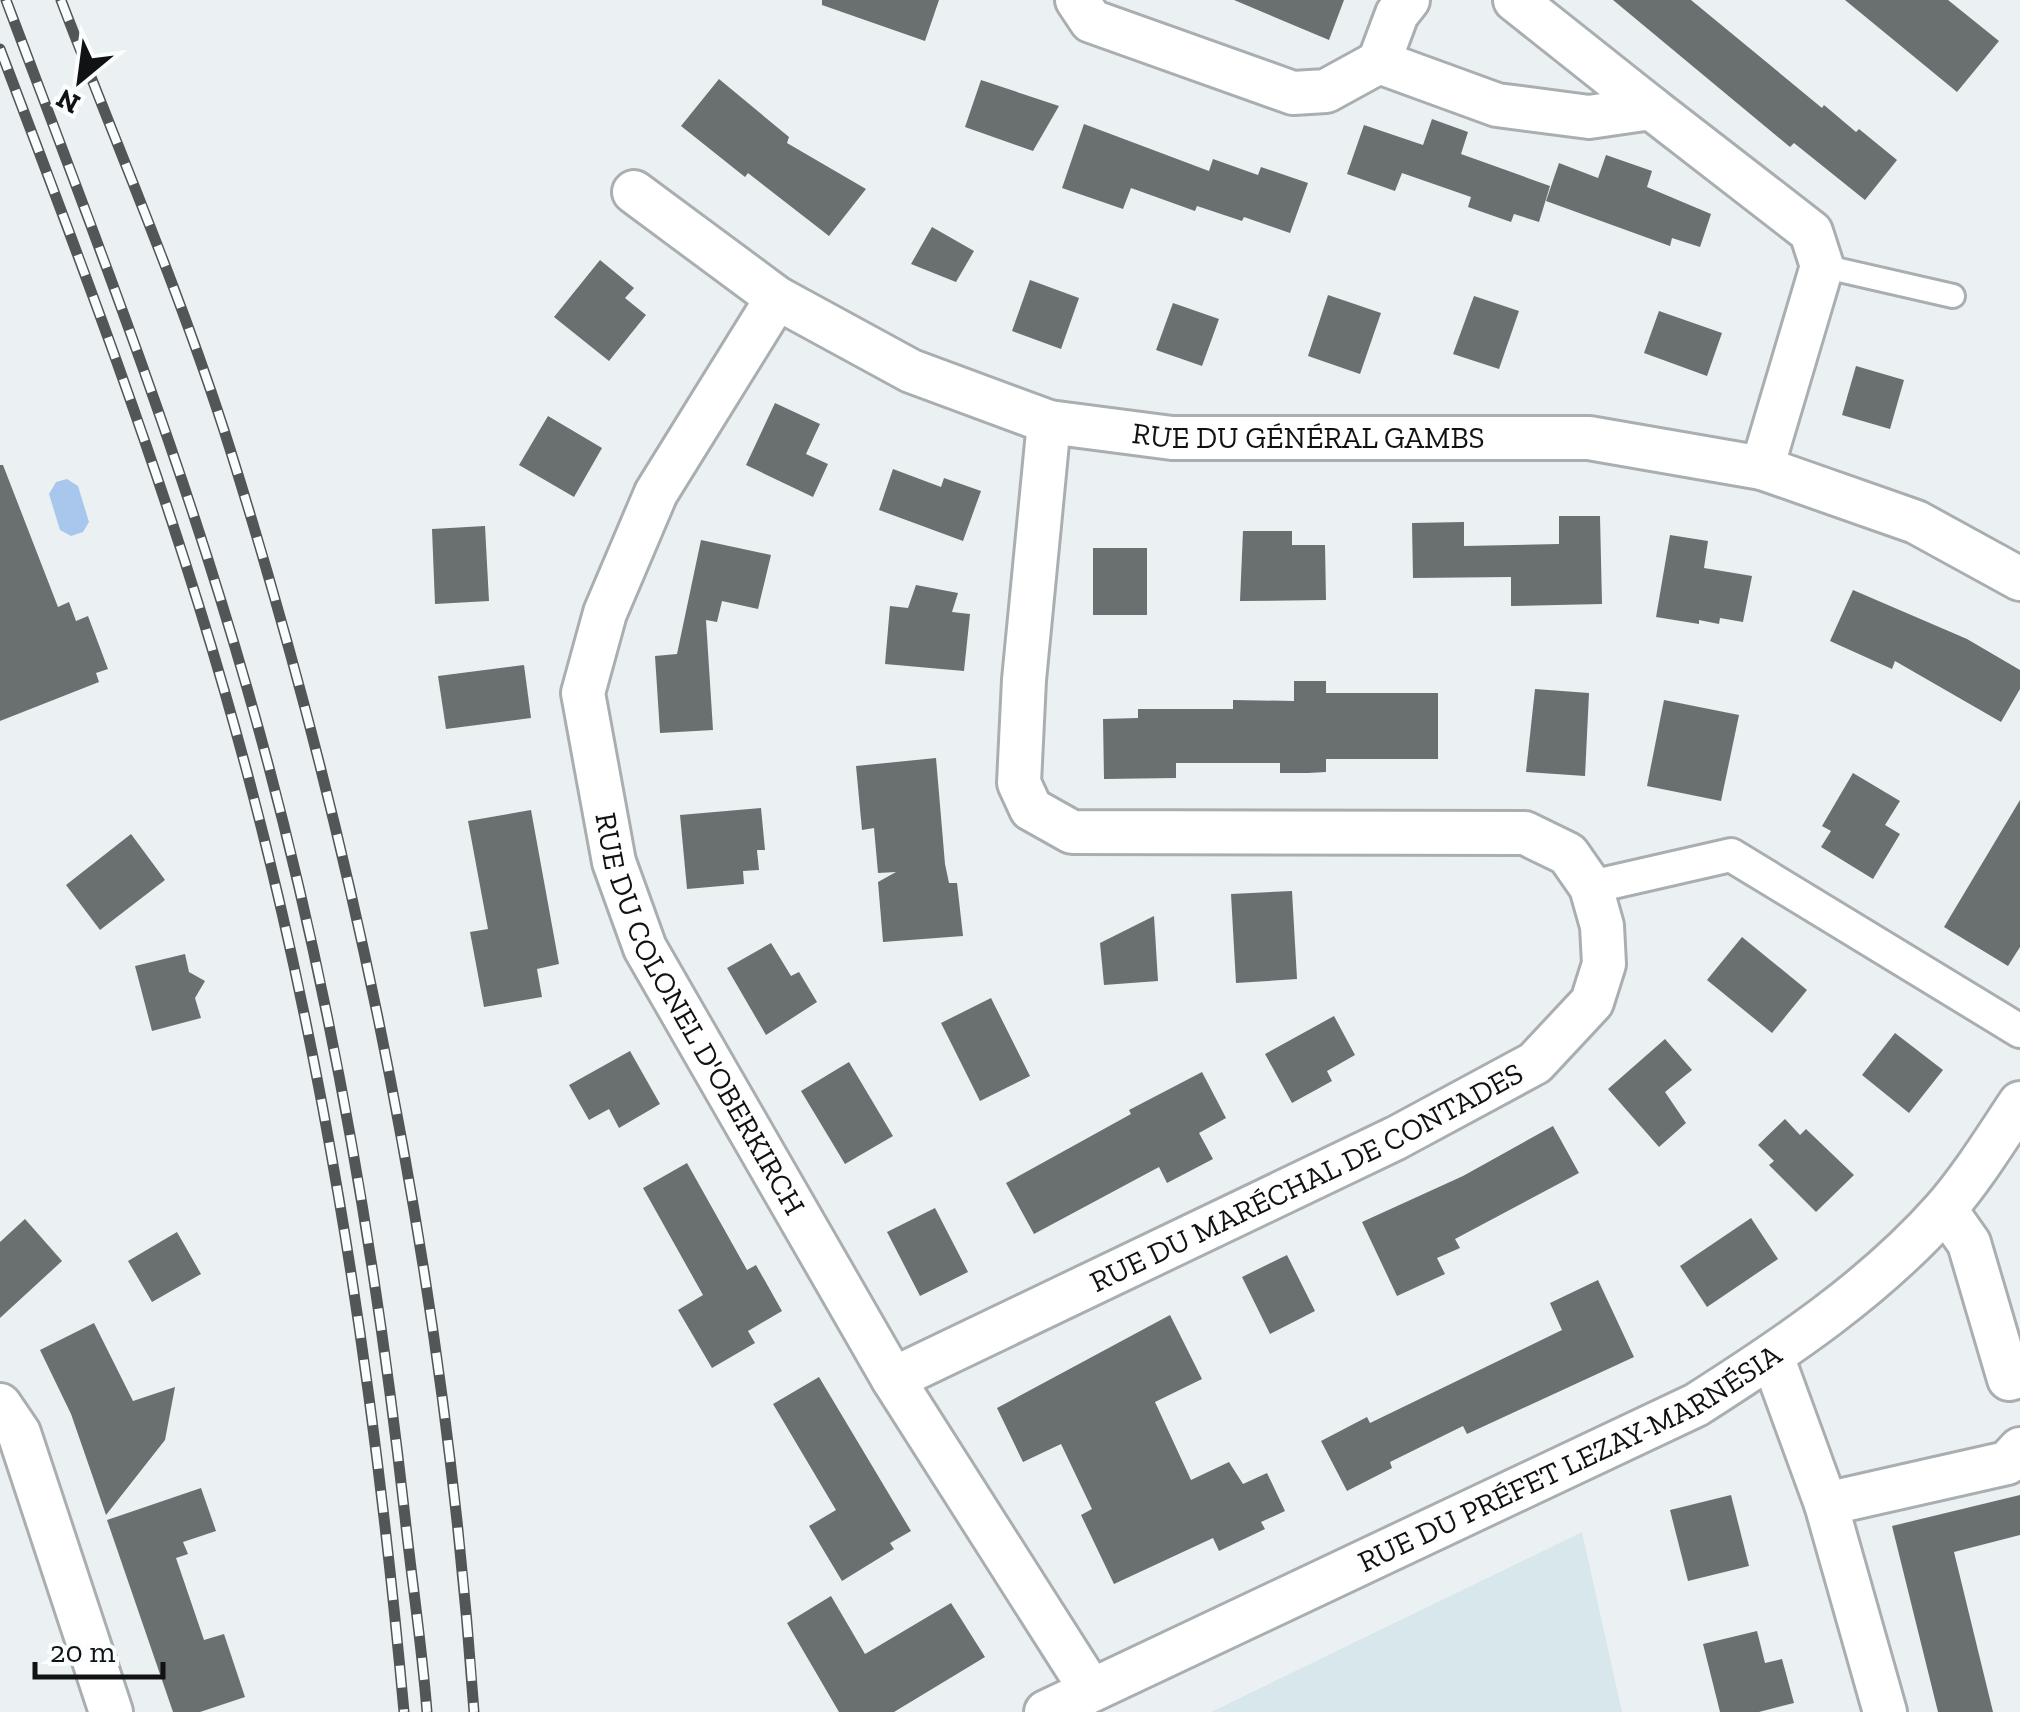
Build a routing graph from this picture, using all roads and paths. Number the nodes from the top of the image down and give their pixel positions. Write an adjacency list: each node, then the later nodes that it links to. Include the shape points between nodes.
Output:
1 (1077, 0): 4 (street, via 1092,20 1292,93 1326,90)
2 (1408, 0): 4 (street)
3 (1515, 0): 5 (street)
4 (1379, 62): 5 (street, via 1497,106 1589,118)
5 (1651, 108): 7 (street, via 1811,232)
6 (634, 192): 9 (street, RUE DU GÉNÉRAL GAMBS)
7 (1822, 266): 8 (lane); 11 (street)
8 (1953, 296)
9 (777, 298): 10 (street, RUE DU GÉNÉRAL GAMBS, via 912,371); 19 (street, RUE DU COLONEL D'OBERKIRCH, via 656,493 604,613 583,693 614,862 645,948)
10 (1049, 422): 11 (street, RUE DU GÉNÉRAL GAMBS, via 1172,438 1589,438); 13 (street, RUE DU MARÉCHAL DE CONTADES, via 1018,783 1031,809 1072,832 1525,833 1568,854)
11 (1762, 468): 12 (street, RUE DU GÉNÉRAL GAMBS, via 1916,522)
12 (2020, 579)
13 (1591, 887): 14 (street, via 1731,855); 19 (street, RUE DU MARÉCHAL DE CONTADES, via 1604,964 1592,1002 1534,1064 1396,1138)
14 (2020, 1030)
15 (2020, 1103): 16 (street, RUE DU PRÉFET LEZAY-MARNÉSIA)
16 (1945, 1209): 17 (street, RUE DU PRÉFET LEZAY-MARNÉSIA, via 1885,1269); 18 (street, via 1969,1243)
17 (1772, 1356): 23 (street); 24 (street, RUE DU PRÉFET LEZAY-MARNÉSIA, via 1696,1405)
18 (2014, 1377): 21 (street)
19 (894, 1379): 24 (street, RUE DU COLONEL D'OBERKIRCH)
20 (0, 1405): 25 (street, via 19,1433)
21 (2020, 1425)
22 (2020, 1449): 23 (street, via 2007,1463)
23 (1826, 1504): 27 (street)
24 (1091, 1690): 26 (street, RUE DU PRÉFET LEZAY-MARNÉSIA)
25 (111, 1712)
26 (1046, 1712)
27 (1885, 1712)

